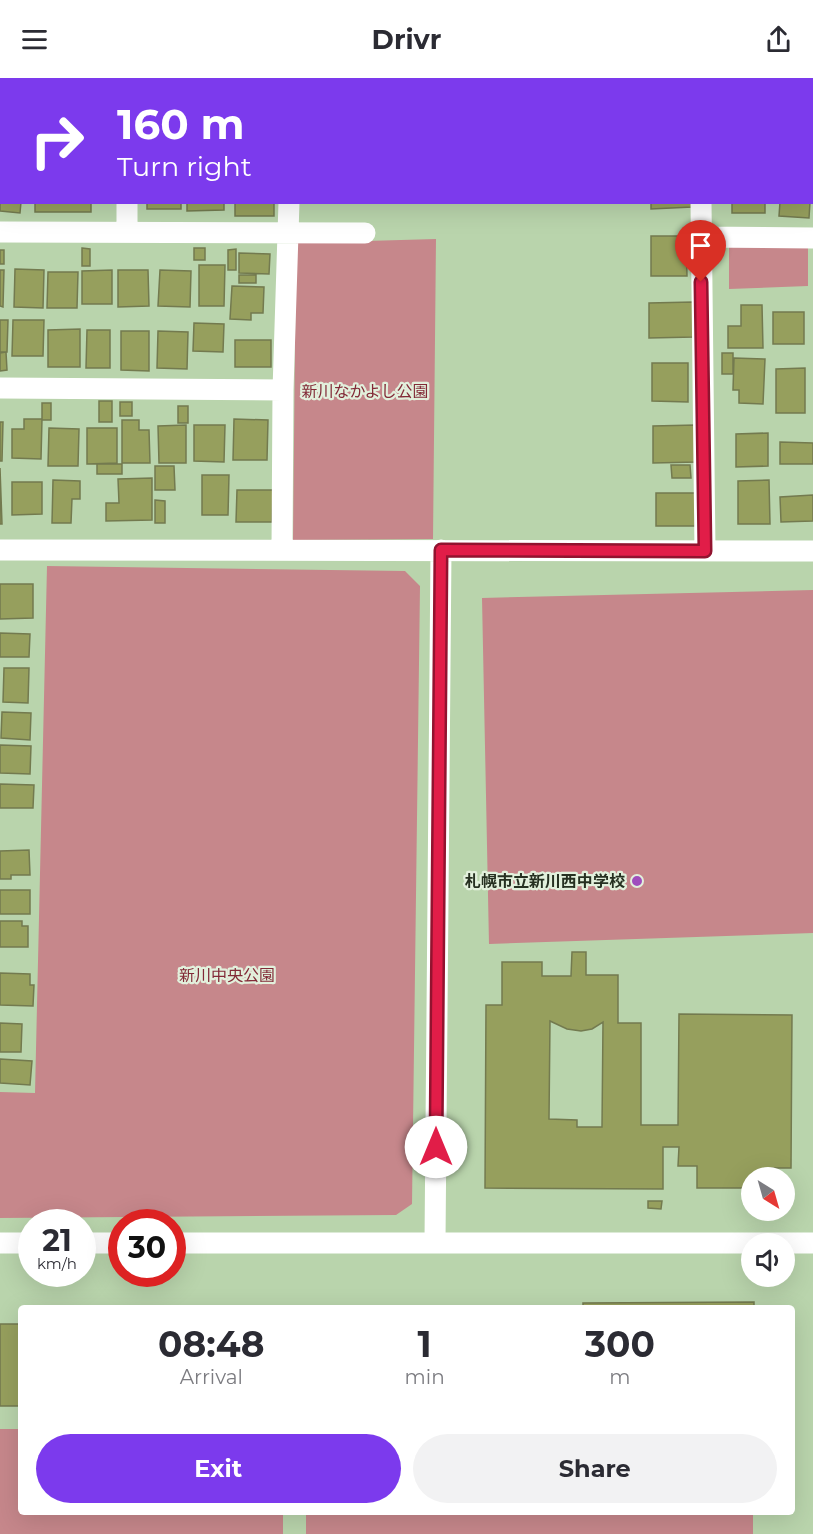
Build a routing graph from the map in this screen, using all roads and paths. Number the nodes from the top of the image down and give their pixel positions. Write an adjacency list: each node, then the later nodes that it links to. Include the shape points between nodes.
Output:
1 (127, 204): 5 (street)
2 (289, 204): 6 (street)
3 (702, 204): 8 (street)
4 (0, 232): 5 (street)
5 (127, 232): 6 (street)
6 (288, 232): 7 (street); 11 (street)
7 (365, 232)
8 (701, 237): 9 (street); 15 (street)
9 (813, 237)
10 (0, 388): 11 (street)
11 (283, 390): 13 (street)
12 (0, 550): 13 (street)
13 (282, 550): 14 (street)
14 (441, 550): 15 (street); 17 (street)
15 (705, 551): 16 (street)
16 (813, 551)
17 (435, 1242): 20 (street); 21 (street)
18 (0, 1243): 19 (street)
19 (18, 1243)
20 (186, 1243)
21 (813, 1243)

